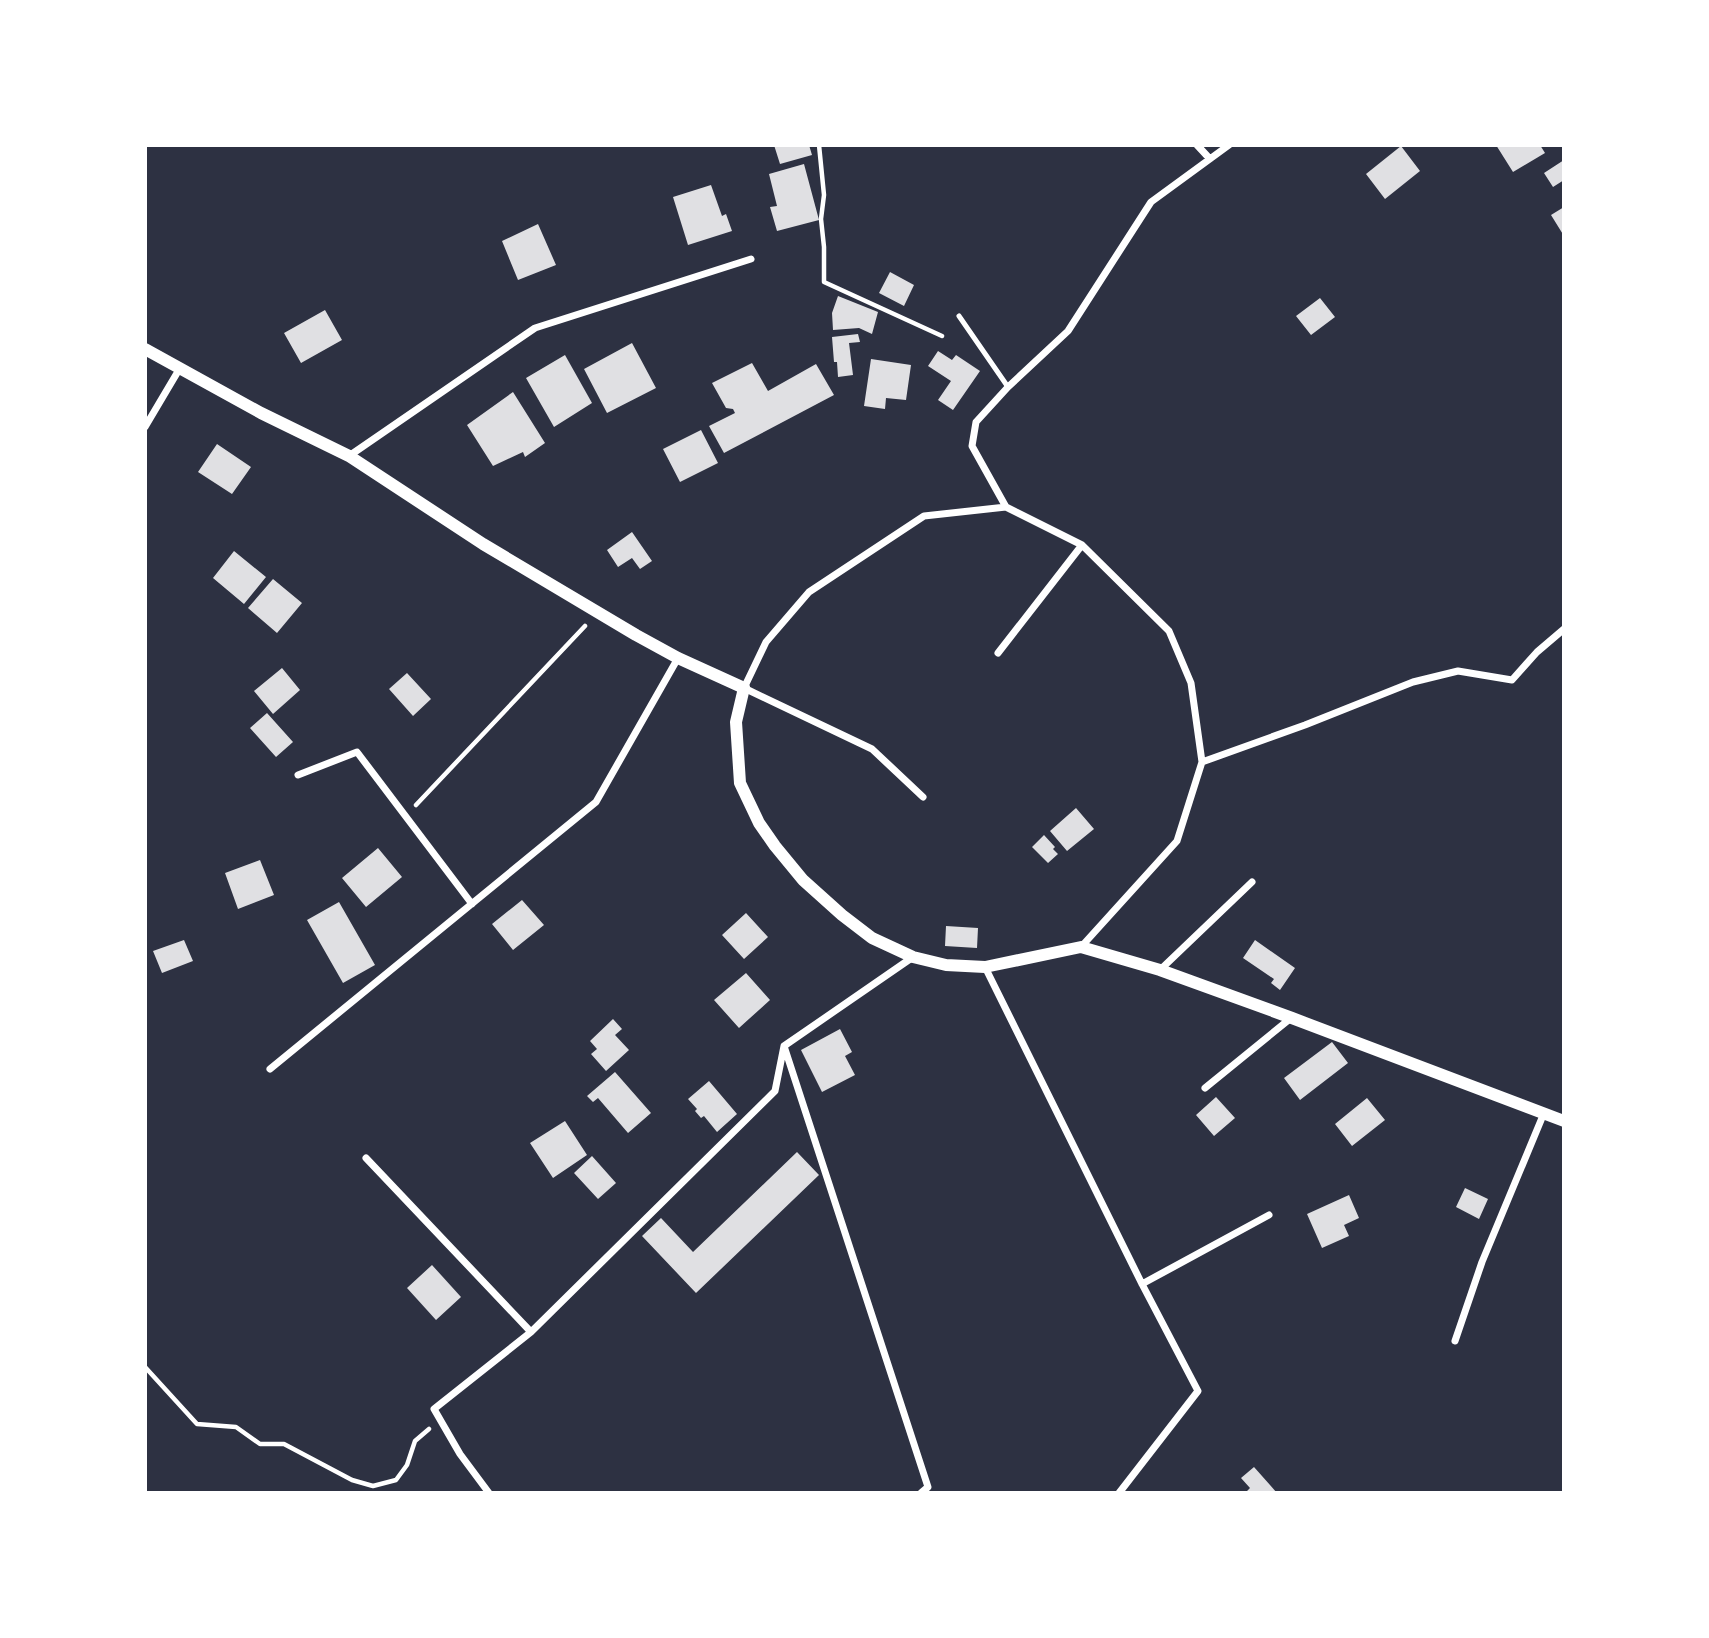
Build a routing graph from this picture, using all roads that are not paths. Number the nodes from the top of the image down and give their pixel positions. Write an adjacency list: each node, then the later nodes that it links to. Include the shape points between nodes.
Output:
1 (1197, 145): 3 (street)
2 (1229, 145): 3 (street)
3 (1210, 159): 8 (street, via 1151,202 1068,331)
4 (751, 259): 10 (street, via 535,328)
5 (960, 316): 8 (lane)
6 (145, 349): 7 (street)
7 (180, 367): 9 (street); 10 (street)
8 (1008, 387): 11 (street, via 976,422 972,446)
9 (145, 427)
10 (349, 456): 15 (street, via 483,544)
11 (1006, 508): 12 (street); 16 (street, via 925,516 809,592 766,642)
12 (1082, 545): 14 (street); 17 (street, via 1169,631 1191,683)
13 (1564, 629): 17 (street, via 1511,680 1458,671 1412,682)
14 (998, 653)
15 (678, 658): 16 (street); 21 (street, via 596,802)
16 (744, 688): 19 (street, via 872,750); 23 (street, via 736,722 740,783 759,822 803,880 842,915 872,938)
17 (1202, 762): 22 (street, via 1177,841)
18 (298, 775): 21 (street, via 357,752)
19 (923, 797)
20 (1252, 882): 25 (street)
21 (472, 904): 28 (street)
22 (1081, 947): 24 (street); 25 (street)
23 (913, 957): 24 (street); 27 (street)
24 (985, 967): 34 (street)
25 (1160, 970): 26 (street)
26 (1292, 1018): 29 (street); 30 (street)
27 (784, 1046): 35 (street, via 775,1091); 38 (street, via 928,1487)
28 (270, 1069)
29 (1205, 1088)
30 (1544, 1113): 31 (street); 36 (street, via 1482,1262)
31 (1564, 1122)
32 (366, 1158): 35 (street)
33 (1269, 1215): 34 (street)
34 (1142, 1283): 39 (street, via 1198,1391)
35 (531, 1332): 37 (street, via 434,1409)
36 (1455, 1342)
37 (489, 1493)
38 (921, 1493)
39 (1119, 1493)

